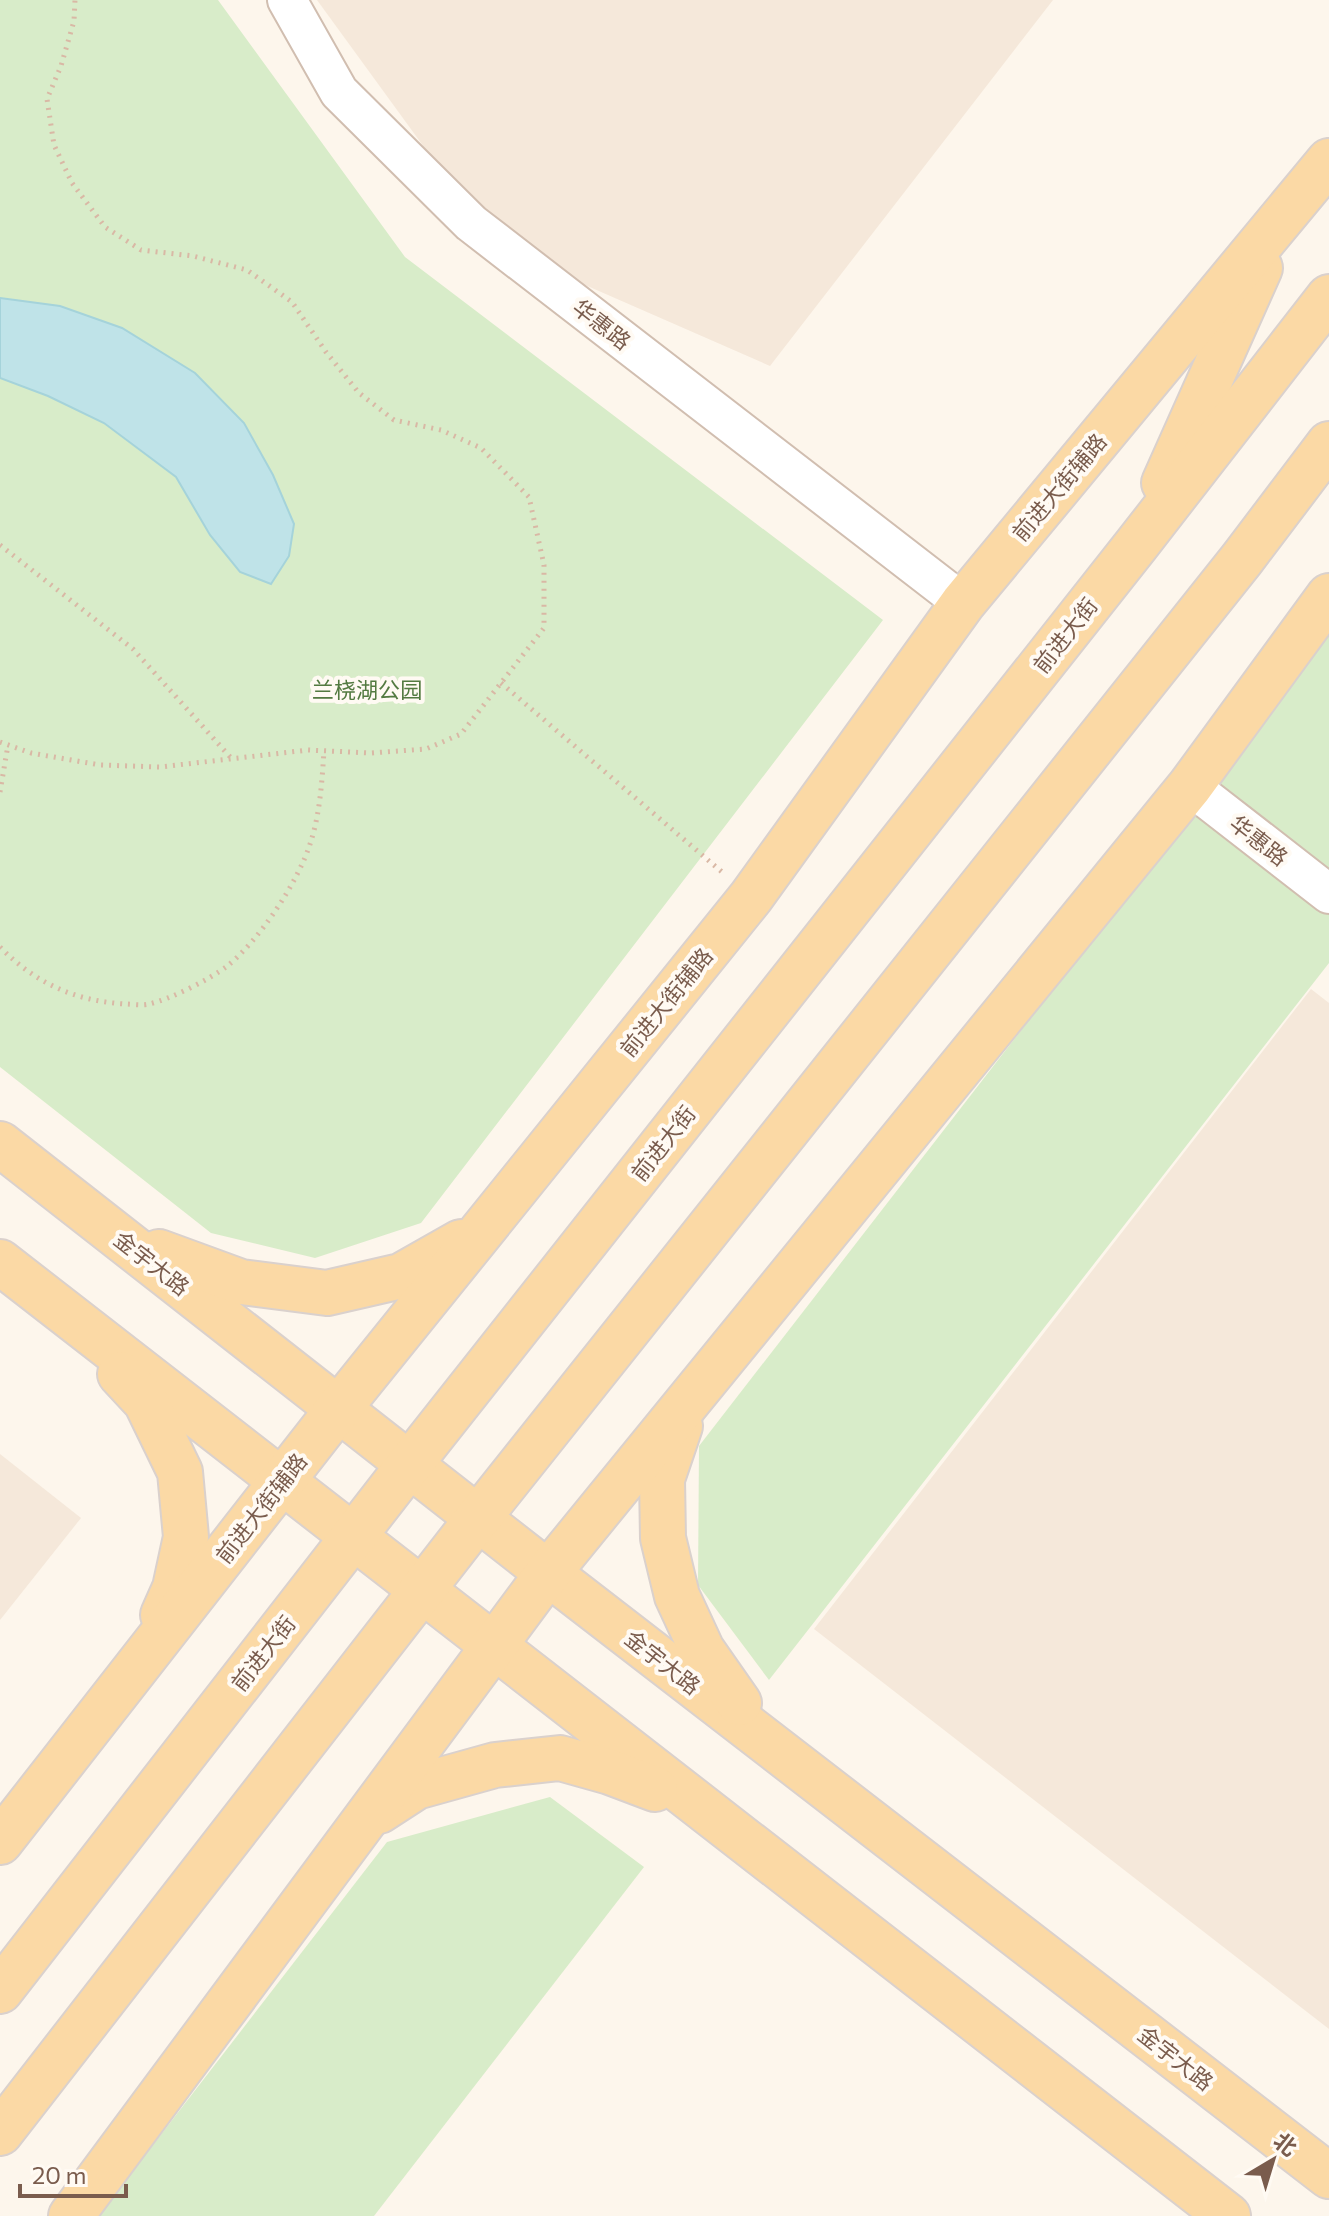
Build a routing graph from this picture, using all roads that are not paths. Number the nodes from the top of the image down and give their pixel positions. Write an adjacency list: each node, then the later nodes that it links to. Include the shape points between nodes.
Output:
1 (287, 0): 10 (street, 华惠路, via 339,92 471,223)
2 (1329, 161): 3 (main road, 前进大街辅路)
3 (1282, 218): 7 (main road); 10 (main road, 前进大街辅路)
4 (1329, 297): 7 (main road, 前进大街)
5 (1329, 444): 8 (main road)
6 (1329, 495): 8 (main road)
7 (1137, 544): 20 (main road, 前进大街)
8 (1242, 559): 22 (main road)
9 (1329, 596): 11 (main road)
10 (963, 603): 14 (main road, 前进大街辅路, via 751,897)
11 (1190, 786): 12 (street, 华惠路); 18 (main road)
12 (1329, 894)
13 (0, 1144): 15 (main road, 金宇大路)
14 (480, 1232): 15 (main road, via 401,1276 327,1293 241,1282); 19 (main road, 前进大街辅路)
15 (117, 1236): 19 (main road, 金宇大路)
16 (0, 1262): 17 (main road)
17 (52, 1303): 21 (main road); 27 (main road, via 146,1402 180,1472 186,1537 175,1588)
18 (690, 1399): 24 (main road); 28 (main road, via 662,1479 663,1538 677,1596 702,1650)
19 (339, 1408): 20 (main road, 金宇大路); 21 (main road, 前进大街辅路)
20 (409, 1465): 22 (main road, 金宇大路); 23 (main road, 前进大街)
21 (281, 1482): 23 (main road); 27 (main road, 前进大街辅路)
22 (478, 1518): 24 (main road, 金宇大路); 25 (main road)
23 (353, 1538): 25 (main road); 32 (main road, 前进大街)
24 (548, 1573): 26 (main road); 28 (main road, 金宇大路)
25 (421, 1591): 26 (main road); 33 (main road)
26 (492, 1646): 29 (main road); 30 (main road)
27 (146, 1654): 31 (main road, 前进大街辅路)
28 (763, 1738): 34 (main road, 金宇大路)
29 (698, 1806): 30 (main road, via 560,1758 495,1765 416,1787); 36 (main road)
30 (361, 1824): 35 (main road)
31 (0, 1842)
32 (0, 1991)
33 (0, 2133)
34 (1329, 2176)
35 (71, 2216)
36 (1228, 2216)

